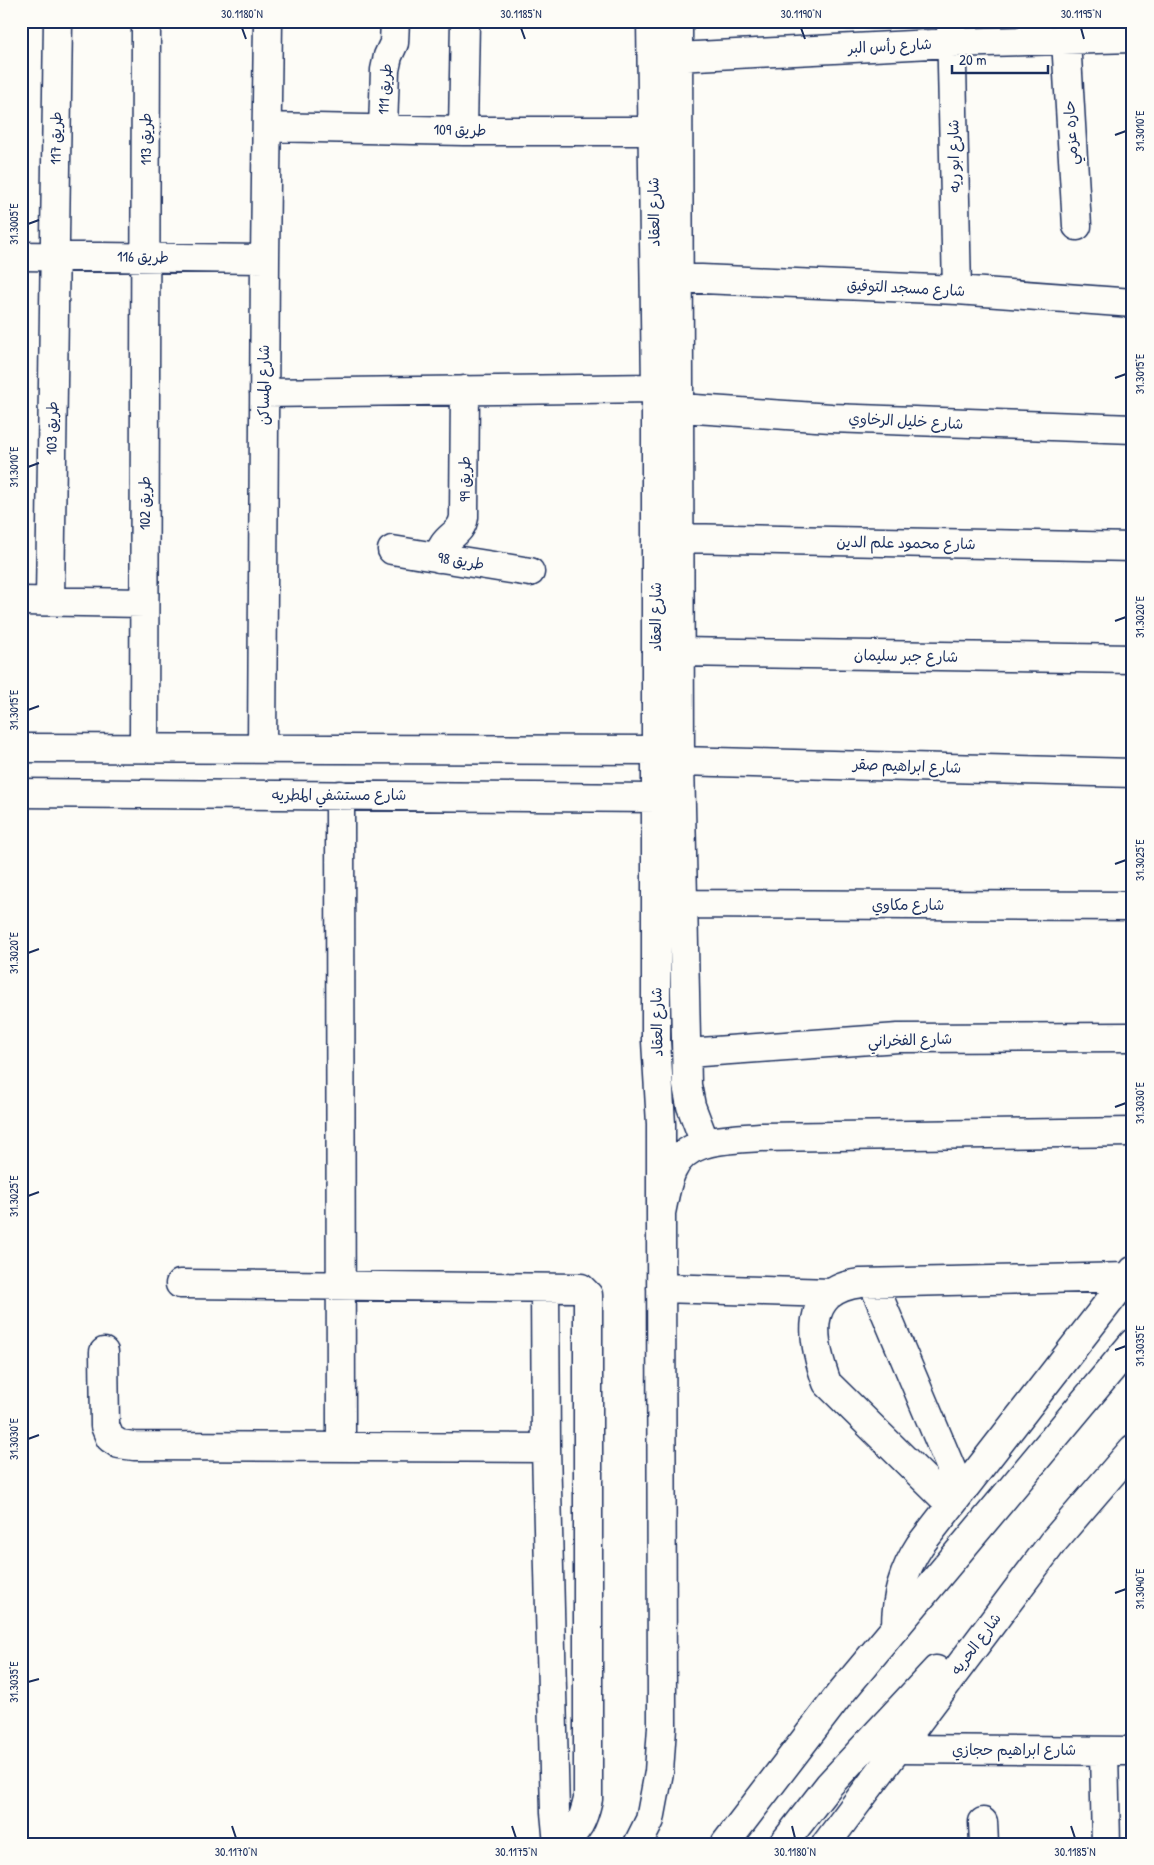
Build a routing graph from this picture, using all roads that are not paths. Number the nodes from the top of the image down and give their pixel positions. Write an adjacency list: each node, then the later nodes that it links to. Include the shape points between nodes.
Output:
1 (58, 21): 18 (street, طريق 117)
2 (146, 21): 19 (street, طريق 113)
3 (268, 21): 12 (street, شارع المساكن)
4 (394, 21): 13 (street, طريق 111, via 394,43 385,70)
5 (465, 21): 14 (street)
6 (651, 21): 15 (street, شارع العقاد)
7 (678, 21): 11 (street, شارع العقاد)
8 (951, 32): 10 (street, شارع رأس البر); 11 (street, شارع رأس البر); 22 (street, شارع ابو ريه)
9 (1133, 38): 10 (street, شارع رأس البر)
10 (1066, 40): 16 (street, حاره عزمي)
11 (678, 57): 21 (street, شارع العقاد)
12 (267, 127): 13 (street, طريق 109); 20 (street, شارع المساكن)
13 (383, 129): 14 (street, طريق 109)
14 (463, 130): 15 (street, طريق 109)
15 (653, 131): 24 (street, شارع العقاد)
16 (1077, 226)
17 (21, 256): 18 (street, طريق 116)
18 (54, 256): 19 (street, طريق 116); 35 (street, طريق 103)
19 (145, 257): 20 (street, طريق 116); 36 (street, طريق 102)
20 (264, 259): 26 (street, شارع المساكن)
21 (679, 278): 22 (street, شارع مسجد التوفيق); 27 (street, شارع العقاد)
22 (957, 290): 23 (street, شارع مسجد التوفيق)
23 (1133, 303)
24 (656, 388): 25 (street); 42 (street, شارع العقاد)
25 (465, 390): 26 (street); 32 (street, طريق 99, via 463,525 447,539 440,549)
26 (264, 393): 41 (street, شارع المساكن)
27 (680, 408): 28 (street, شارع خليل الرخاوي, via 841,418); 29 (street, شارع العقاد)
28 (1133, 429)
29 (680, 538): 30 (street, شارع محمود علم الدين); 37 (street, شارع العقاد)
30 (1133, 547)
31 (392, 550): 32 (street, طريق 98)
32 (439, 558): 33 (street, طريق 98)
33 (530, 572)
34 (21, 601): 35 (street)
35 (50, 602): 36 (street)
36 (144, 603): 40 (street, طريق 102)
37 (680, 652): 38 (street, شارع جبر سليمان); 42 (street, شارع العقاد)
38 (1133, 659)
39 (21, 748): 40 (street)
40 (144, 748): 41 (street)
41 (262, 749): 42 (street)
42 (668, 755): 43 (street, شارع ابراهيم صقر); 46 (street, شارع العقاد); 47 (street, شارع العقاد)
43 (1133, 773)
44 (21, 793): 45 (street, شارع مستشفي المطريه)
45 (340, 795): 46 (street, شارع مستشفي المطريه); 57 (street)
46 (656, 798): 53 (street, شارع العقاد, via 656,1041 661,1124)
47 (684, 904): 48 (street, شارع مكاوي); 50 (street, شارع العقاد)
48 (1133, 906)
49 (1133, 1037): 50 (street, شارع الفخراني, via 898,1038)
50 (687, 1053): 52 (street, شارع العقاد, via 691,1106)
51 (1133, 1132): 52 (street, via 760,1137)
52 (705, 1143): 53 (street, via 682,1156 672,1171)
53 (661, 1212): 58 (street, شارع العقاد)
54 (1130, 1274): 55 (street); 66 (street)
55 (874, 1283): 60 (street, via 850,1284); 66 (street)
56 (180, 1284): 57 (street)
57 (340, 1286): 59 (street); 63 (street)
58 (661, 1288): 60 (street); 73 (street, شارع العقاد, via 662,1727 659,1772 650,1820)
59 (545, 1289): 64 (street); 72 (street, via 581,1288 588,1295 588,1799 584,1818 573,1834)
60 (832, 1293): 66 (street, via 823,1302 814,1326 819,1361 827,1383)
61 (1133, 1343): 68 (street)
62 (104, 1352): 63 (street, via 105,1426 110,1438 119,1444)
63 (341, 1447): 64 (street)
64 (546, 1448): 72 (street, via 555,1812)
65 (1133, 1449): 67 (street, شارع الحريه)
66 (956, 1499): 68 (street, via 911,1560 899,1592)
67 (1053, 1542): 69 (street, شارع الحريه); 75 (street, via 829,1785)
68 (896, 1627): 74 (street, via 840,1694)
69 (896, 1749): 70 (street, شارع ابراهيم حجازي); 76 (street, شارع الحريه)
70 (1104, 1751): 71 (street, شارع ابراهيم حجازي); 77 (street)
71 (1133, 1751)
72 (559, 1844)
73 (638, 1844)
74 (725, 1844)
75 (783, 1844)
76 (826, 1844)
77 (1106, 1844)

